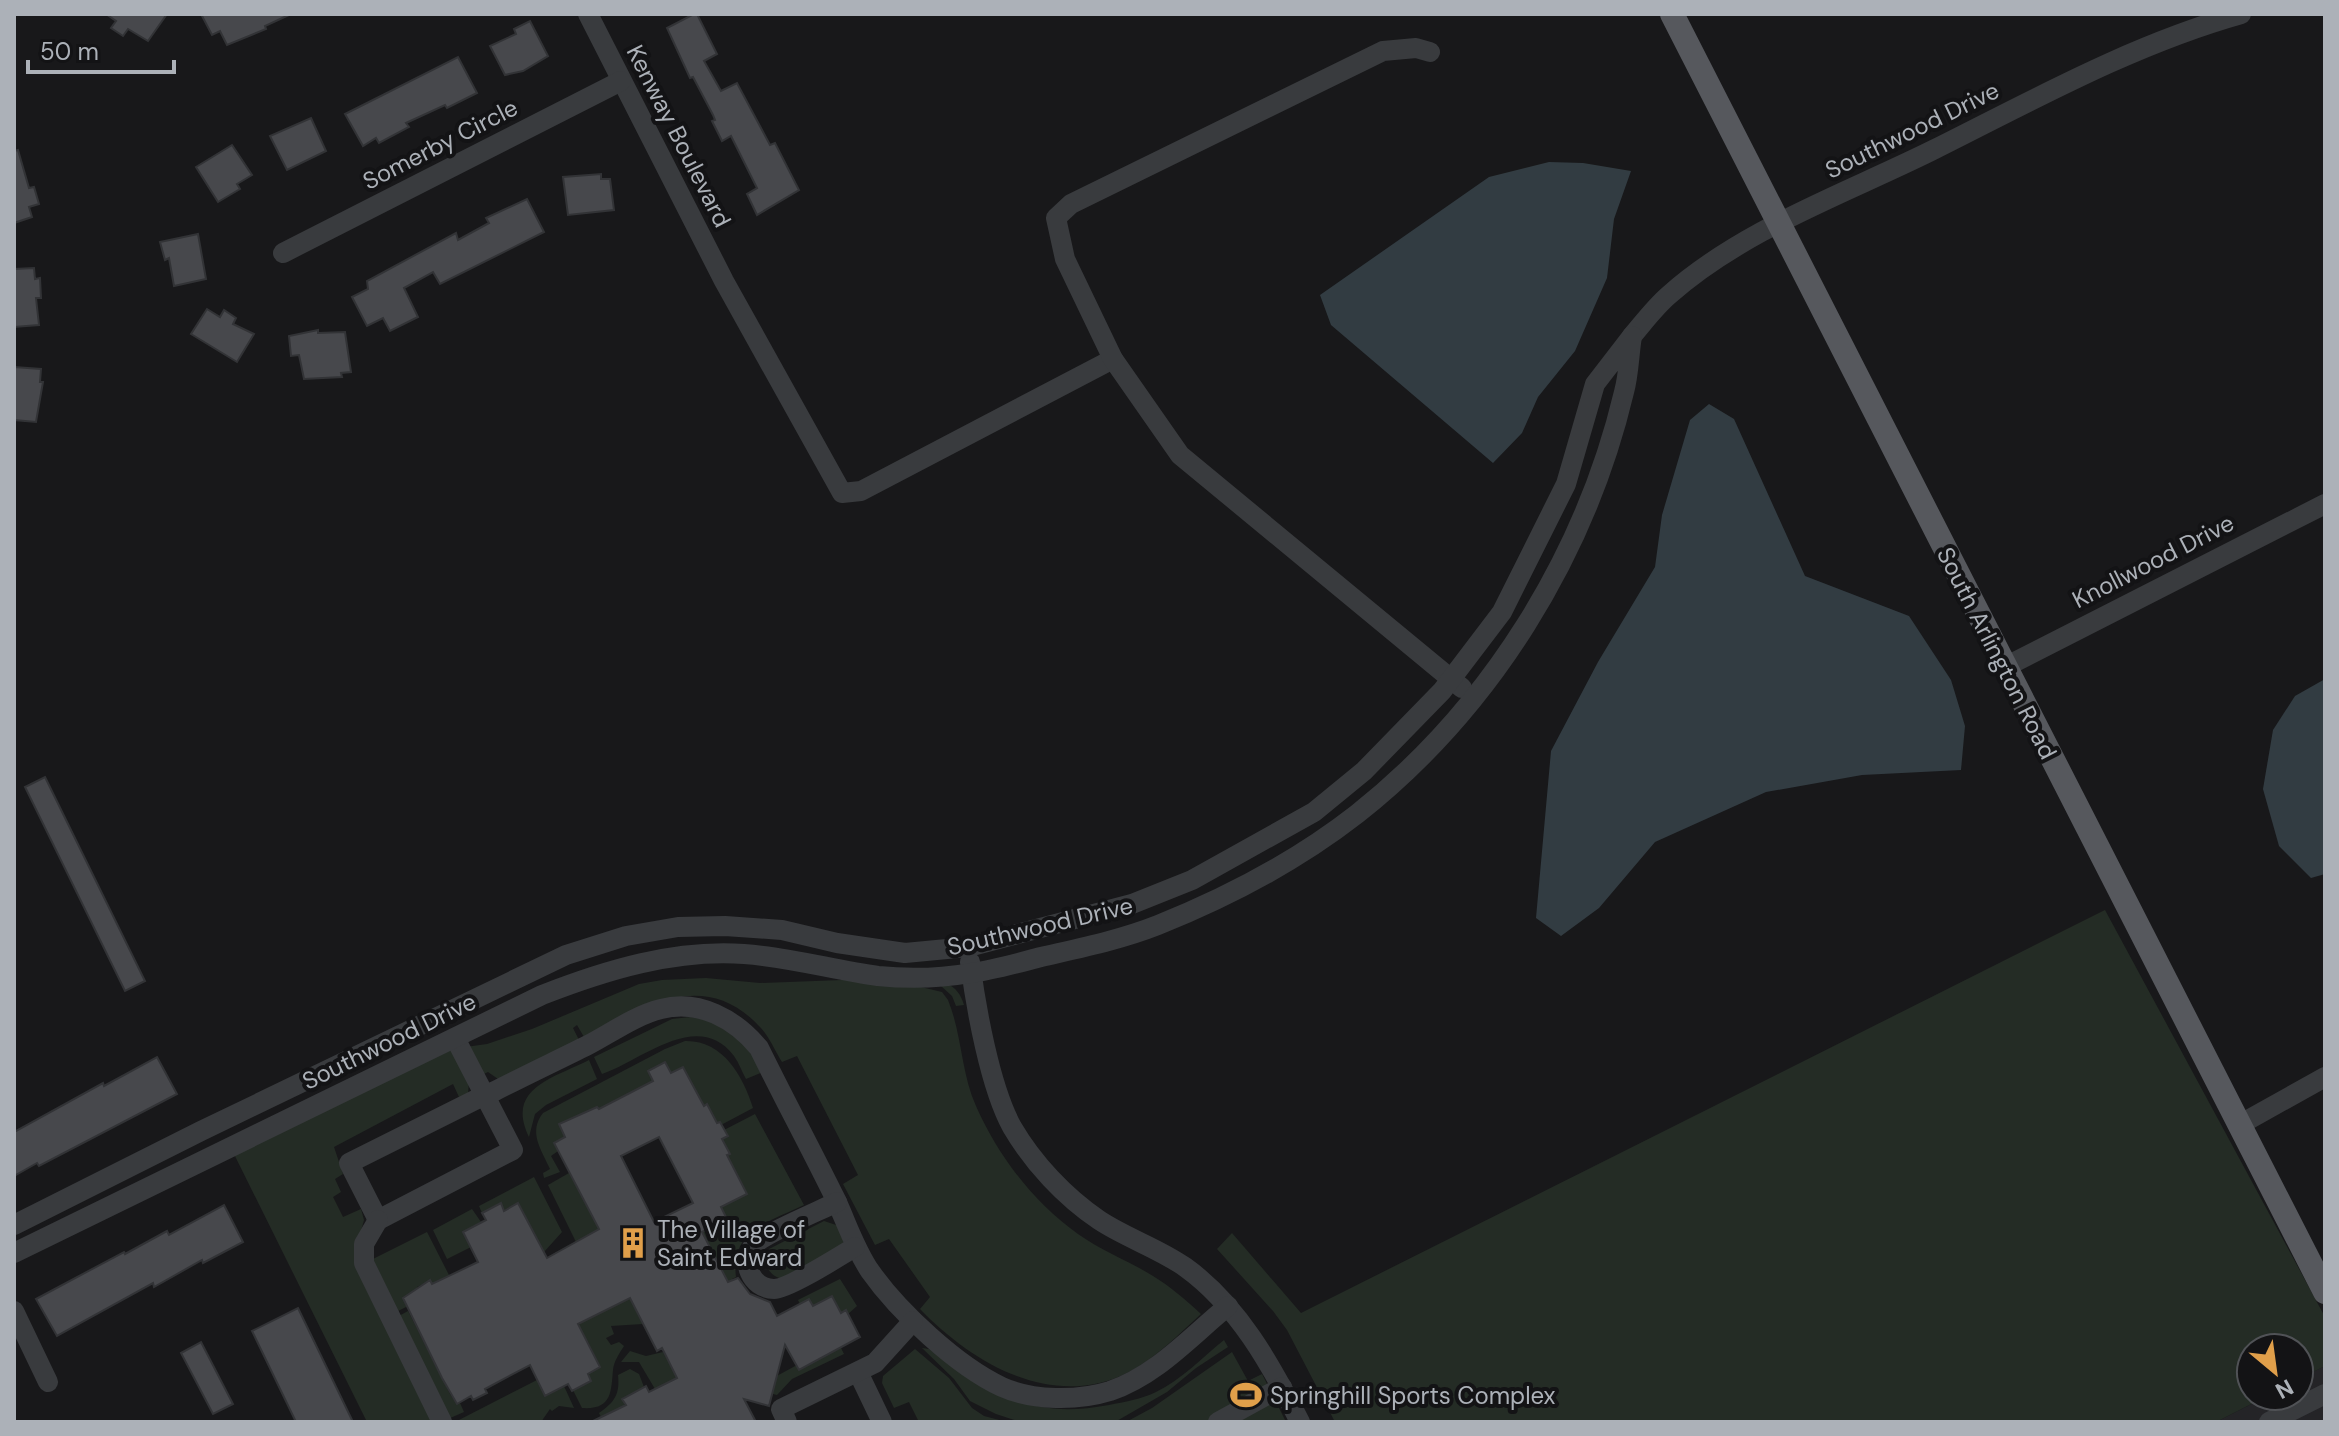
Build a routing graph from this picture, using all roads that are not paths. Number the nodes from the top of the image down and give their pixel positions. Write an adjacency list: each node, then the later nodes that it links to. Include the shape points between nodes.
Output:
1 (588, 14): 5 (street, Kenway Boulevard)
2 (1672, 14): 6 (main road, South Arlington Road)
3 (2241, 14): 6 (street, Southwood Drive, via 2148,45)
4 (1430, 52): 9 (street, via 1383,51 1071,204 1056,218 1065,259)
5 (621, 81): 7 (street, Somerby Circle); 9 (street, Kenway Boulevard, via 842,493 861,491)
6 (1780, 222): 8 (street, Southwood Drive, via 1708,265 1668,296); 11 (main road, South Arlington Road)
7 (283, 253)
8 (1632, 336): 12 (street, Southwood Drive, via 1595,384 1566,484 1502,612); 13 (street, Southwood Drive, via 1625,389 1605,461 1577,531 1523,632)
9 (1113, 359): 12 (street, via 1180,455)
10 (2325, 504): 11 (street, Knollwood Drive)
11 (2005, 667): 19 (main road, South Arlington Road)
12 (1451, 680): 13 (street); 14 (street, Southwood Drive, via 1364,771 1314,812 1192,880 1132,904)
13 (1474, 698): 15 (street, Southwood Drive, via 1418,760 1357,814 1259,878 1156,926)
14 (968, 947): 15 (street); 22 (street, Southwood Drive, via 905,953 782,930 725,926 626,936 566,955)
15 (972, 973): 16 (street, Southwood Drive, via 882,976 743,954 681,956 583,979); 26 (street, via 996,1083 1011,1124 1031,1155 1067,1195 1100,1221 1185,1267)
16 (455, 1038): 18 (street); 24 (street, Southwood Drive)
17 (2325, 1077): 19 (street)
18 (485, 1095): 20 (street, via 661,1008 709,1011 734,1022 759,1048); 21 (street, via 513,1150); 21 (street, via 349,1163)
19 (2239, 1125): 25 (main road, South Arlington Road)
20 (837, 1202): 23 (street); 23 (street, via 756,1243 747,1256 749,1271 764,1287 781,1288)
21 (378, 1220): 33 (street, via 364,1244 364,1263)
22 (14, 1225)
23 (855, 1247): 28 (street)
24 (14, 1253)
25 (2325, 1292)
26 (1228, 1306): 28 (street, via 1141,1377 1080,1397 1003,1387); 31 (street)
27 (14, 1311): 30 (street)
28 (913, 1321): 29 (street, via 881,1358)
29 (858, 1372): 34 (street, via 781,1409); 35 (street)
30 (48, 1382)
31 (1282, 1387): 36 (street); 37 (street)
32 (2325, 1394): 38 (street)
33 (442, 1422)
34 (787, 1422)
35 (882, 1422)
36 (1218, 1422)
37 (1300, 1422)
38 (2269, 1422)

